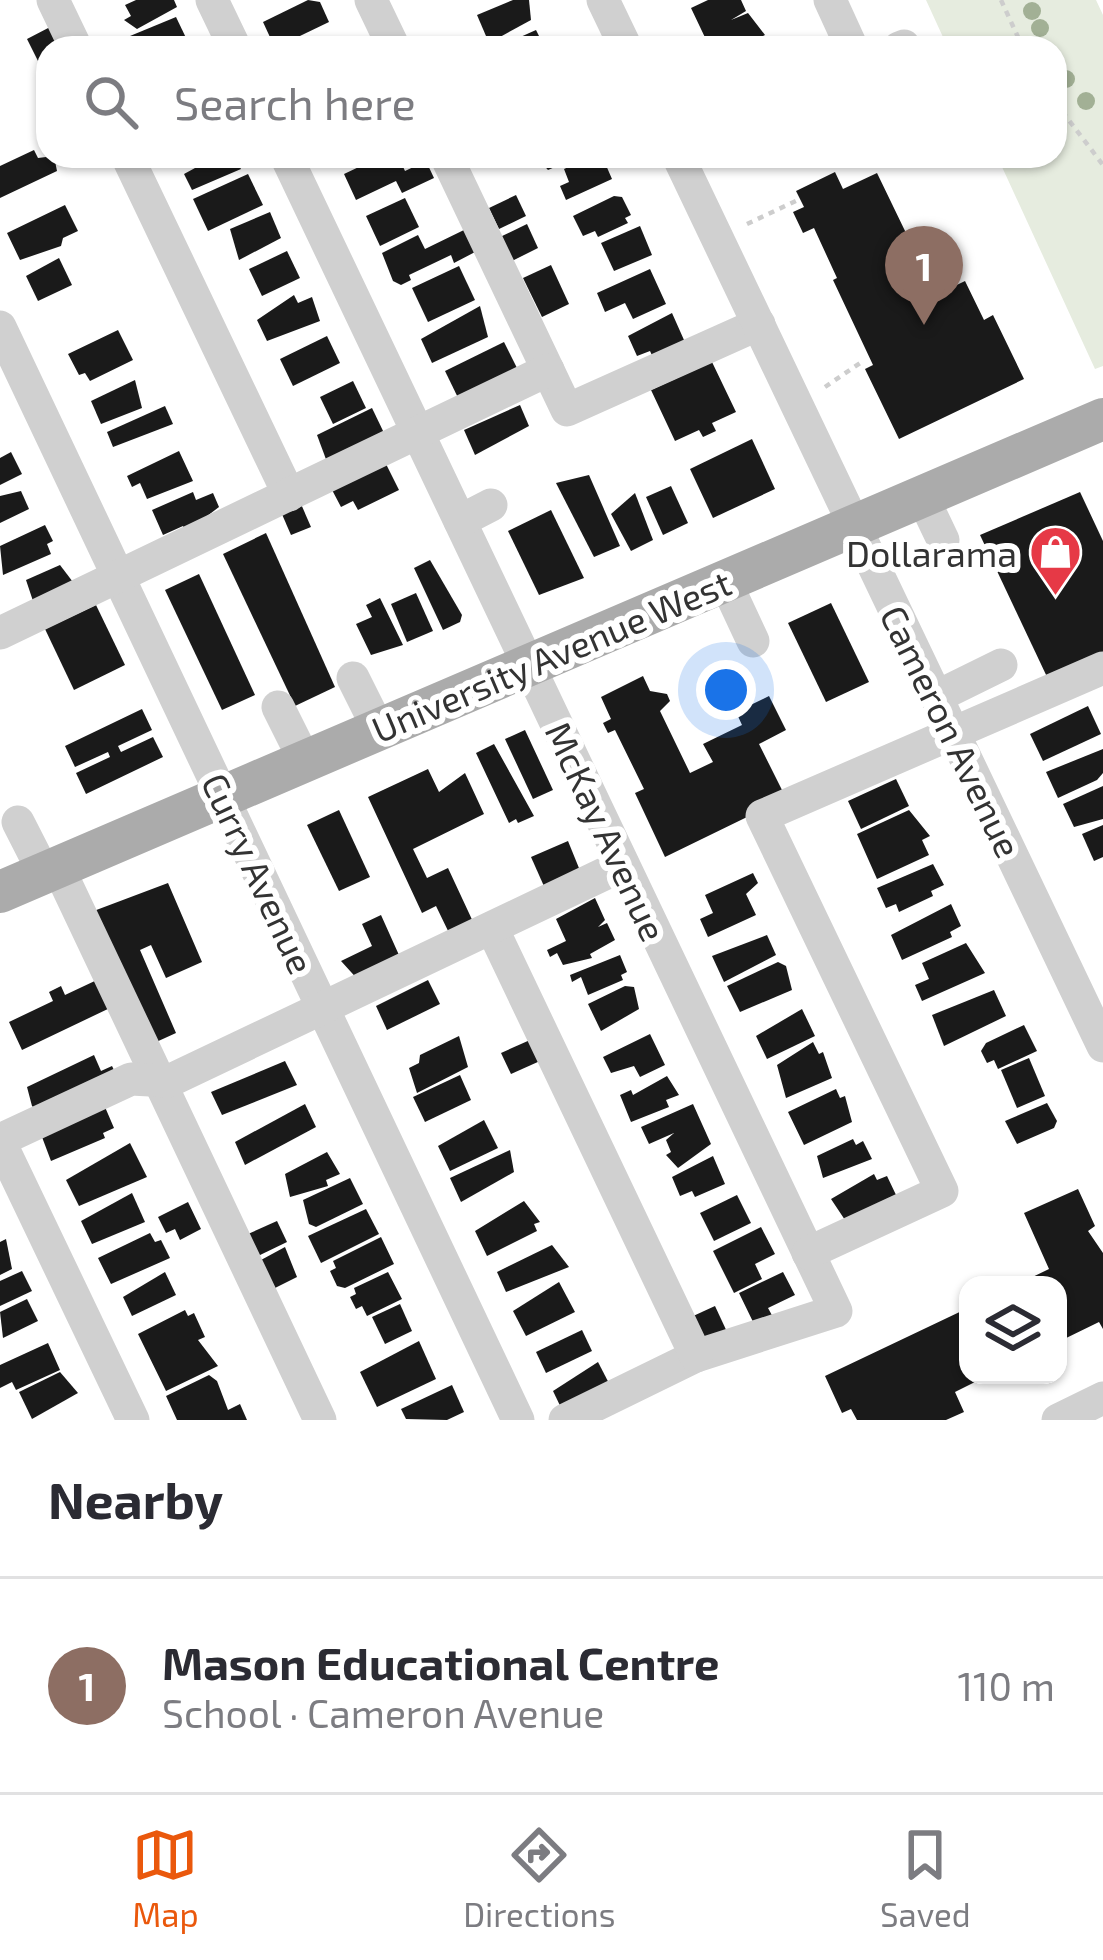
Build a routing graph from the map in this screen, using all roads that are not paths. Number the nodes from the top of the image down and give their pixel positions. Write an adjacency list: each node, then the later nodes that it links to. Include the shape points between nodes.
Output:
1 (53, 0): 6 (street)
2 (212, 0): 7 (street)
3 (371, 0): 8 (street)
4 (603, 0): 9 (street)
5 (830, 0): 10 (street)
6 (70, 36)
7 (229, 36)
8 (388, 36)
9 (620, 36)
10 (846, 36)
11 (133, 168): 20 (street)
12 (292, 168): 19 (street, McKay Avenue)
13 (452, 168): 17 (street)
14 (684, 168): 15 (street, Cameron Avenue)
15 (758, 325): 17 (street, via 567,410); 24 (street, Cameron Avenue)
16 (0, 326): 27 (street, Curry Avenue)
17 (548, 370): 19 (street)
18 (1100, 430): 21 (main road, University Avenue West)
19 (418, 433): 20 (street); 23 (street, McKay Avenue)
20 (289, 495): 27 (street)
21 (922, 496): 24 (main road, University Avenue West); 25 (street)
22 (491, 505): 23 (street)
23 (460, 520): 30 (street, McKay Avenue)
24 (854, 525): 26 (main road, University Avenue West); 34 (street, Cameron Avenue)
25 (943, 541)
26 (725, 581): 29 (street); 30 (main road, University Avenue West)
27 (133, 582): 28 (street); 39 (street, Curry Avenue)
28 (0, 633)
29 (753, 641)
30 (529, 665): 36 (main road, University Avenue West); 41 (street, McKay Avenue)
31 (1001, 665): 34 (street)
32 (1103, 668): 37 (street)
33 (353, 678): 36 (street)
34 (936, 697): 37 (street, Cameron Avenue)
35 (278, 707): 38 (street)
36 (379, 730): 38 (main road, University Avenue West)
37 (953, 733): 46 (street, Cameron Avenue); 49 (street, via 762,816 942,1191)
38 (305, 761): 39 (main road, University Avenue West)
39 (223, 796): 42 (main road, University Avenue West); 45 (street, Curry Avenue)
40 (18, 822): 42 (street)
41 (623, 865): 44 (street); 49 (street, McKay Avenue)
42 (51, 870): 43 (main road, University Avenue West); 47 (street)
43 (0, 892)
44 (492, 928): 45 (street); 50 (street)
45 (323, 1008): 47 (street); 54 (street, Curry Avenue)
46 (1103, 1046)
47 (159, 1082): 48 (street, via 131,1079); 53 (street)
48 (0, 1141): 52 (street)
49 (808, 1252): 50 (street, McKay Avenue, via 836,1311)
50 (696, 1356): 55 (street)
51 (1103, 1398): 56 (street)
52 (133, 1420)
53 (320, 1420)
54 (518, 1420)
55 (565, 1420)
56 (1058, 1420)

